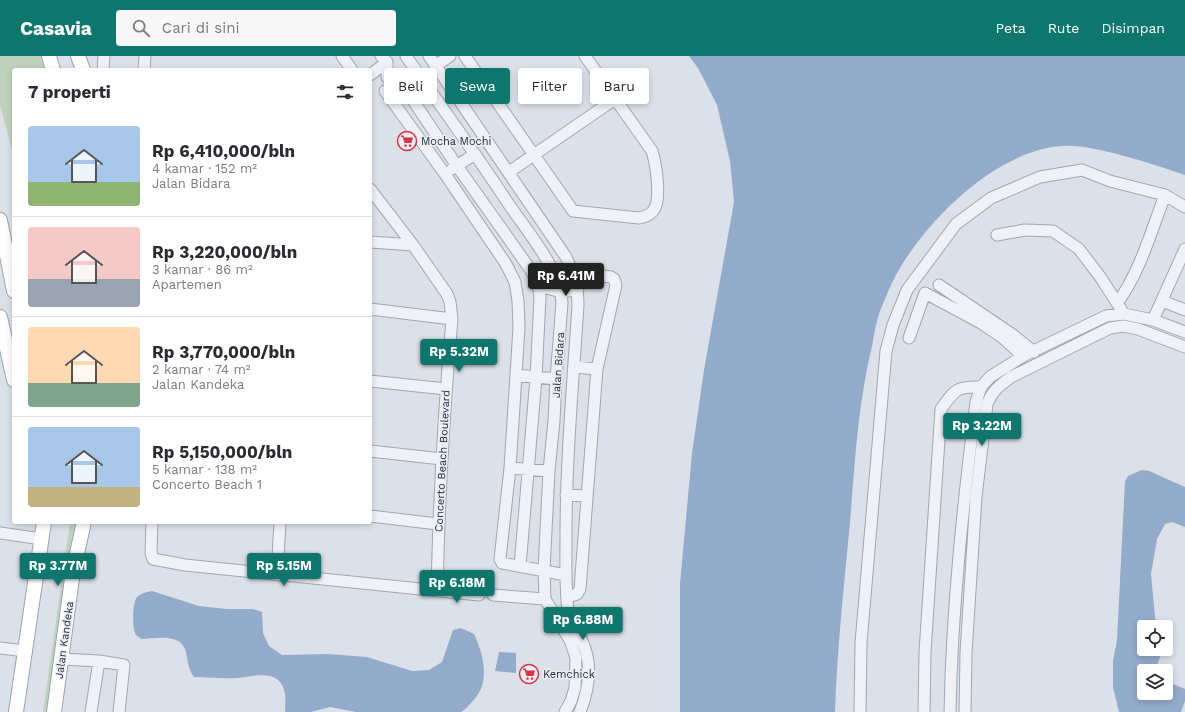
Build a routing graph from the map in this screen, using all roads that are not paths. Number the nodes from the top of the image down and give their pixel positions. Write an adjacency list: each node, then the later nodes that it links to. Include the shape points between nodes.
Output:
1 (49, 56): 12 (main road)
2 (104, 56): 13 (street)
3 (145, 56): 14 (street)
4 (342, 56): 15 (street)
5 (406, 56): 16 (street, Jalan Bidara)
6 (429, 56): 11 (street, Jalan Bidara)
7 (450, 56): 11 (street)
8 (465, 56): 25 (street)
9 (585, 56): 17 (street)
10 (384, 59): 18 (street)
11 (436, 66): 27 (street, Jalan Bidara)
12 (52, 68)
13 (103, 68)
14 (144, 68)
15 (351, 68)
16 (415, 68)
17 (593, 68)
18 (372, 73)
19 (437, 100): 24 (street, Jalan Bidara)
20 (394, 104): 28 (street)
21 (415, 104): 26 (street)
22 (608, 104): 25 (street)
23 (619, 104): 25 (street, via 652,151 656,165 657,201 654,211 647,216 639,218 573,211)
24 (475, 154): 26 (street); 42 (street, Jalan Bidara, via 552,267)
25 (534, 155): 27 (street)
26 (457, 166): 28 (street); 40 (street, via 530,269)
27 (509, 172): 37 (street, Jalan Bidara, via 566,257)
28 (445, 174): 59 (street, via 506,264 515,282 519,327)
29 (372, 192): 35 (street, Concerto Beach Boulevard)
30 (1165, 195): 31 (street); 44 (street, via 1136,270); 101 (street, via 1110,181 1082,170 1040,177 991,198 956,224 907,290 886,351 861,642)
31 (1185, 207)
32 (0, 220): 38 (main road)
33 (997, 234): 44 (street, via 1025,230 1053,231 1079,249)
34 (372, 242): 35 (street)
35 (413, 246): 49 (street, Concerto Beach Boulevard, via 447,294)
36 (1185, 249): 43 (street)
37 (573, 272): 41 (street, Jalan Bidara); 57 (street, via 611,278 616,285)
38 (12, 281)
39 (939, 285): 54 (street)
40 (538, 286): 42 (street); 60 (street, via 540,297)
41 (578, 289): 42 (street); 56 (street, Jalan Bidara)
42 (562, 292): 61 (street, Jalan Bidara)
43 (1162, 300): 46 (street); 50 (street)
44 (1117, 303): 47 (street)
45 (372, 309): 49 (street)
46 (1185, 310)
47 (1124, 314): 50 (street); 54 (street, via 1106,316)
48 (0, 317): 58 (main road)
49 (452, 319): 64 (street, Concerto Beach Boulevard)
50 (1153, 320): 51 (street)
51 (1185, 332)
52 (909, 338): 55 (street, via 925,293 981,323)
53 (1185, 347): 104 (street, via 1138,329 1123,326 1110,328 1011,377 992,393 987,404 976,498 966,653)
54 (1034, 352): 55 (street)
55 (1023, 356): 63 (street, via 990,377)
56 (574, 367): 57 (street); 66 (street, Jalan Bidara)
57 (597, 369): 73 (street)
58 (12, 371)
59 (516, 375): 60 (street); 69 (street)
60 (536, 378): 61 (street); 70 (street)
61 (556, 379): 65 (street, Jalan Bidara)
62 (372, 380): 64 (street)
63 (981, 387): 102 (street, via 967,386 954,391 941,409 925,652); 103 (street, via 976,402 964,496 951,653)
64 (446, 389): 68 (street, Concerto Beach Boulevard)
65 (554, 421): 66 (street); 71 (street, Jalan Bidara)
66 (571, 423): 72 (street, Jalan Bidara)
67 (372, 451): 68 (street)
68 (442, 459): 79 (street, Concerto Beach Boulevard)
69 (510, 468): 70 (street); 82 (street, via 500,559 502,563)
70 (528, 470): 71 (street); 82 (street)
71 (549, 471): 83 (street, Jalan Bidara)
72 (566, 495): 73 (street); 85 (street, Jalan Bidara)
73 (586, 496): 89 (street, via 580,589 577,594)
74 (372, 516): 79 (street)
75 (44, 524): 81 (main road)
76 (84, 524): 93 (main road, Jalan Kandeka, via 73,572)
77 (152, 524): 84 (street, via 153,559)
78 (280, 524): 84 (street)
79 (438, 524): 86 (street, Concerto Beach Boulevard)
80 (0, 533): 81 (street)
81 (42, 539): 92 (main road)
82 (520, 566): 83 (street)
83 (544, 570): 85 (street); 90 (street, Jalan Bidara)
84 (277, 575): 86 (street)
85 (566, 575): 89 (street, Jalan Bidara)
86 (437, 591): 87 (street)
87 (479, 595)
88 (493, 596): 90 (street)
89 (568, 597): 100 (street, Jalan Bidara, via 568,613 583,642 589,671 588,686)
90 (545, 599): 99 (street, Jalan Bidara, via 571,642 576,658 575,688)
91 (0, 648): 92 (street)
92 (25, 651): 95 (main road)
93 (62, 659): 94 (street); 96 (main road, Jalan Kandeka)
94 (99, 661): 97 (street); 98 (street, via 125,666)
95 (16, 712)
96 (54, 712)
97 (91, 712)
98 (119, 712)
99 (565, 712)
100 (580, 712)
101 (860, 712)
102 (924, 712)
103 (950, 712)
104 (965, 712)

